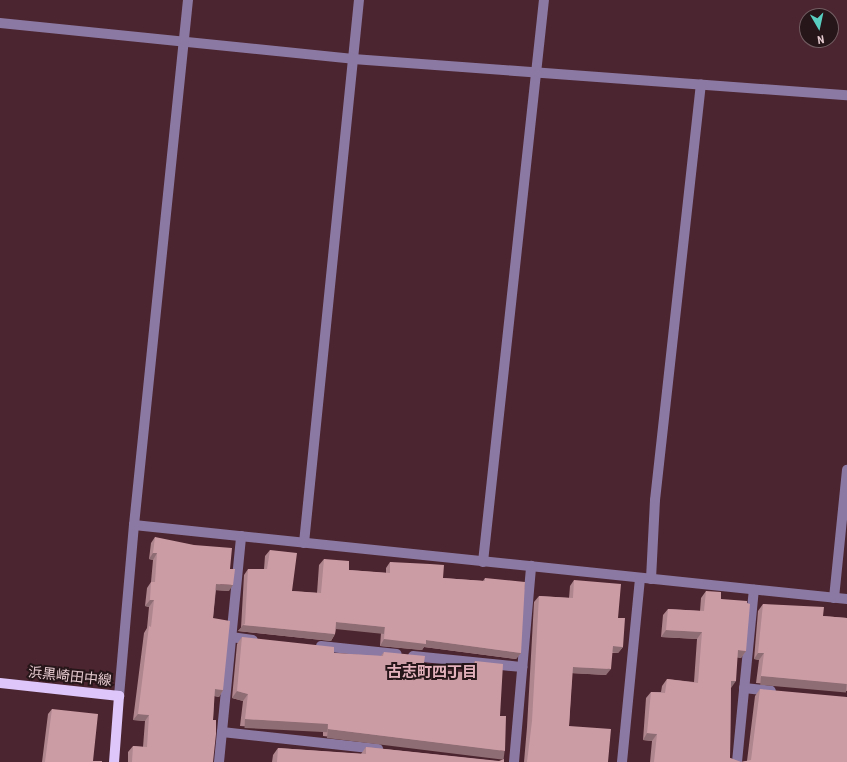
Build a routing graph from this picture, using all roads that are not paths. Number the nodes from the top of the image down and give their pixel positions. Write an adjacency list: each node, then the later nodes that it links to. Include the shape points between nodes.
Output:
1 (188, 0): 5 (street)
2 (359, 0): 6 (street)
3 (544, 0): 7 (street)
4 (0, 22): 5 (street)
5 (185, 41): 6 (street); 11 (street)
6 (353, 59): 7 (street); 13 (street)
7 (537, 72): 8 (street); 14 (street)
8 (701, 85): 9 (street); 17 (street, via 655,500)
9 (847, 95)
10 (847, 470): 19 (street)
11 (134, 525): 12 (street); 28 (street)
12 (241, 536): 13 (street); 21 (street)
13 (304, 543): 14 (street)
14 (483, 562): 15 (street)
15 (531, 566): 16 (street); 24 (street)
16 (640, 578): 17 (street); 34 (street)
17 (651, 579): 18 (street)
18 (754, 590): 19 (street); 26 (street)
19 (834, 598): 20 (street)
20 (847, 599)
21 (231, 637): 22 (street); 29 (street)
22 (262, 640)
23 (310, 645): 24 (street)
24 (522, 667): 33 (street)
25 (0, 683): 28 (main road, 浜黒崎田中線)
26 (744, 688): 27 (street); 35 (street)
27 (784, 692)
28 (119, 696): 31 (main road, 浜黒崎田中線)
29 (222, 732): 30 (street); 32 (street)
30 (386, 750)
31 (114, 762)
32 (219, 762)
33 (514, 762)
34 (622, 762)
35 (737, 762)

